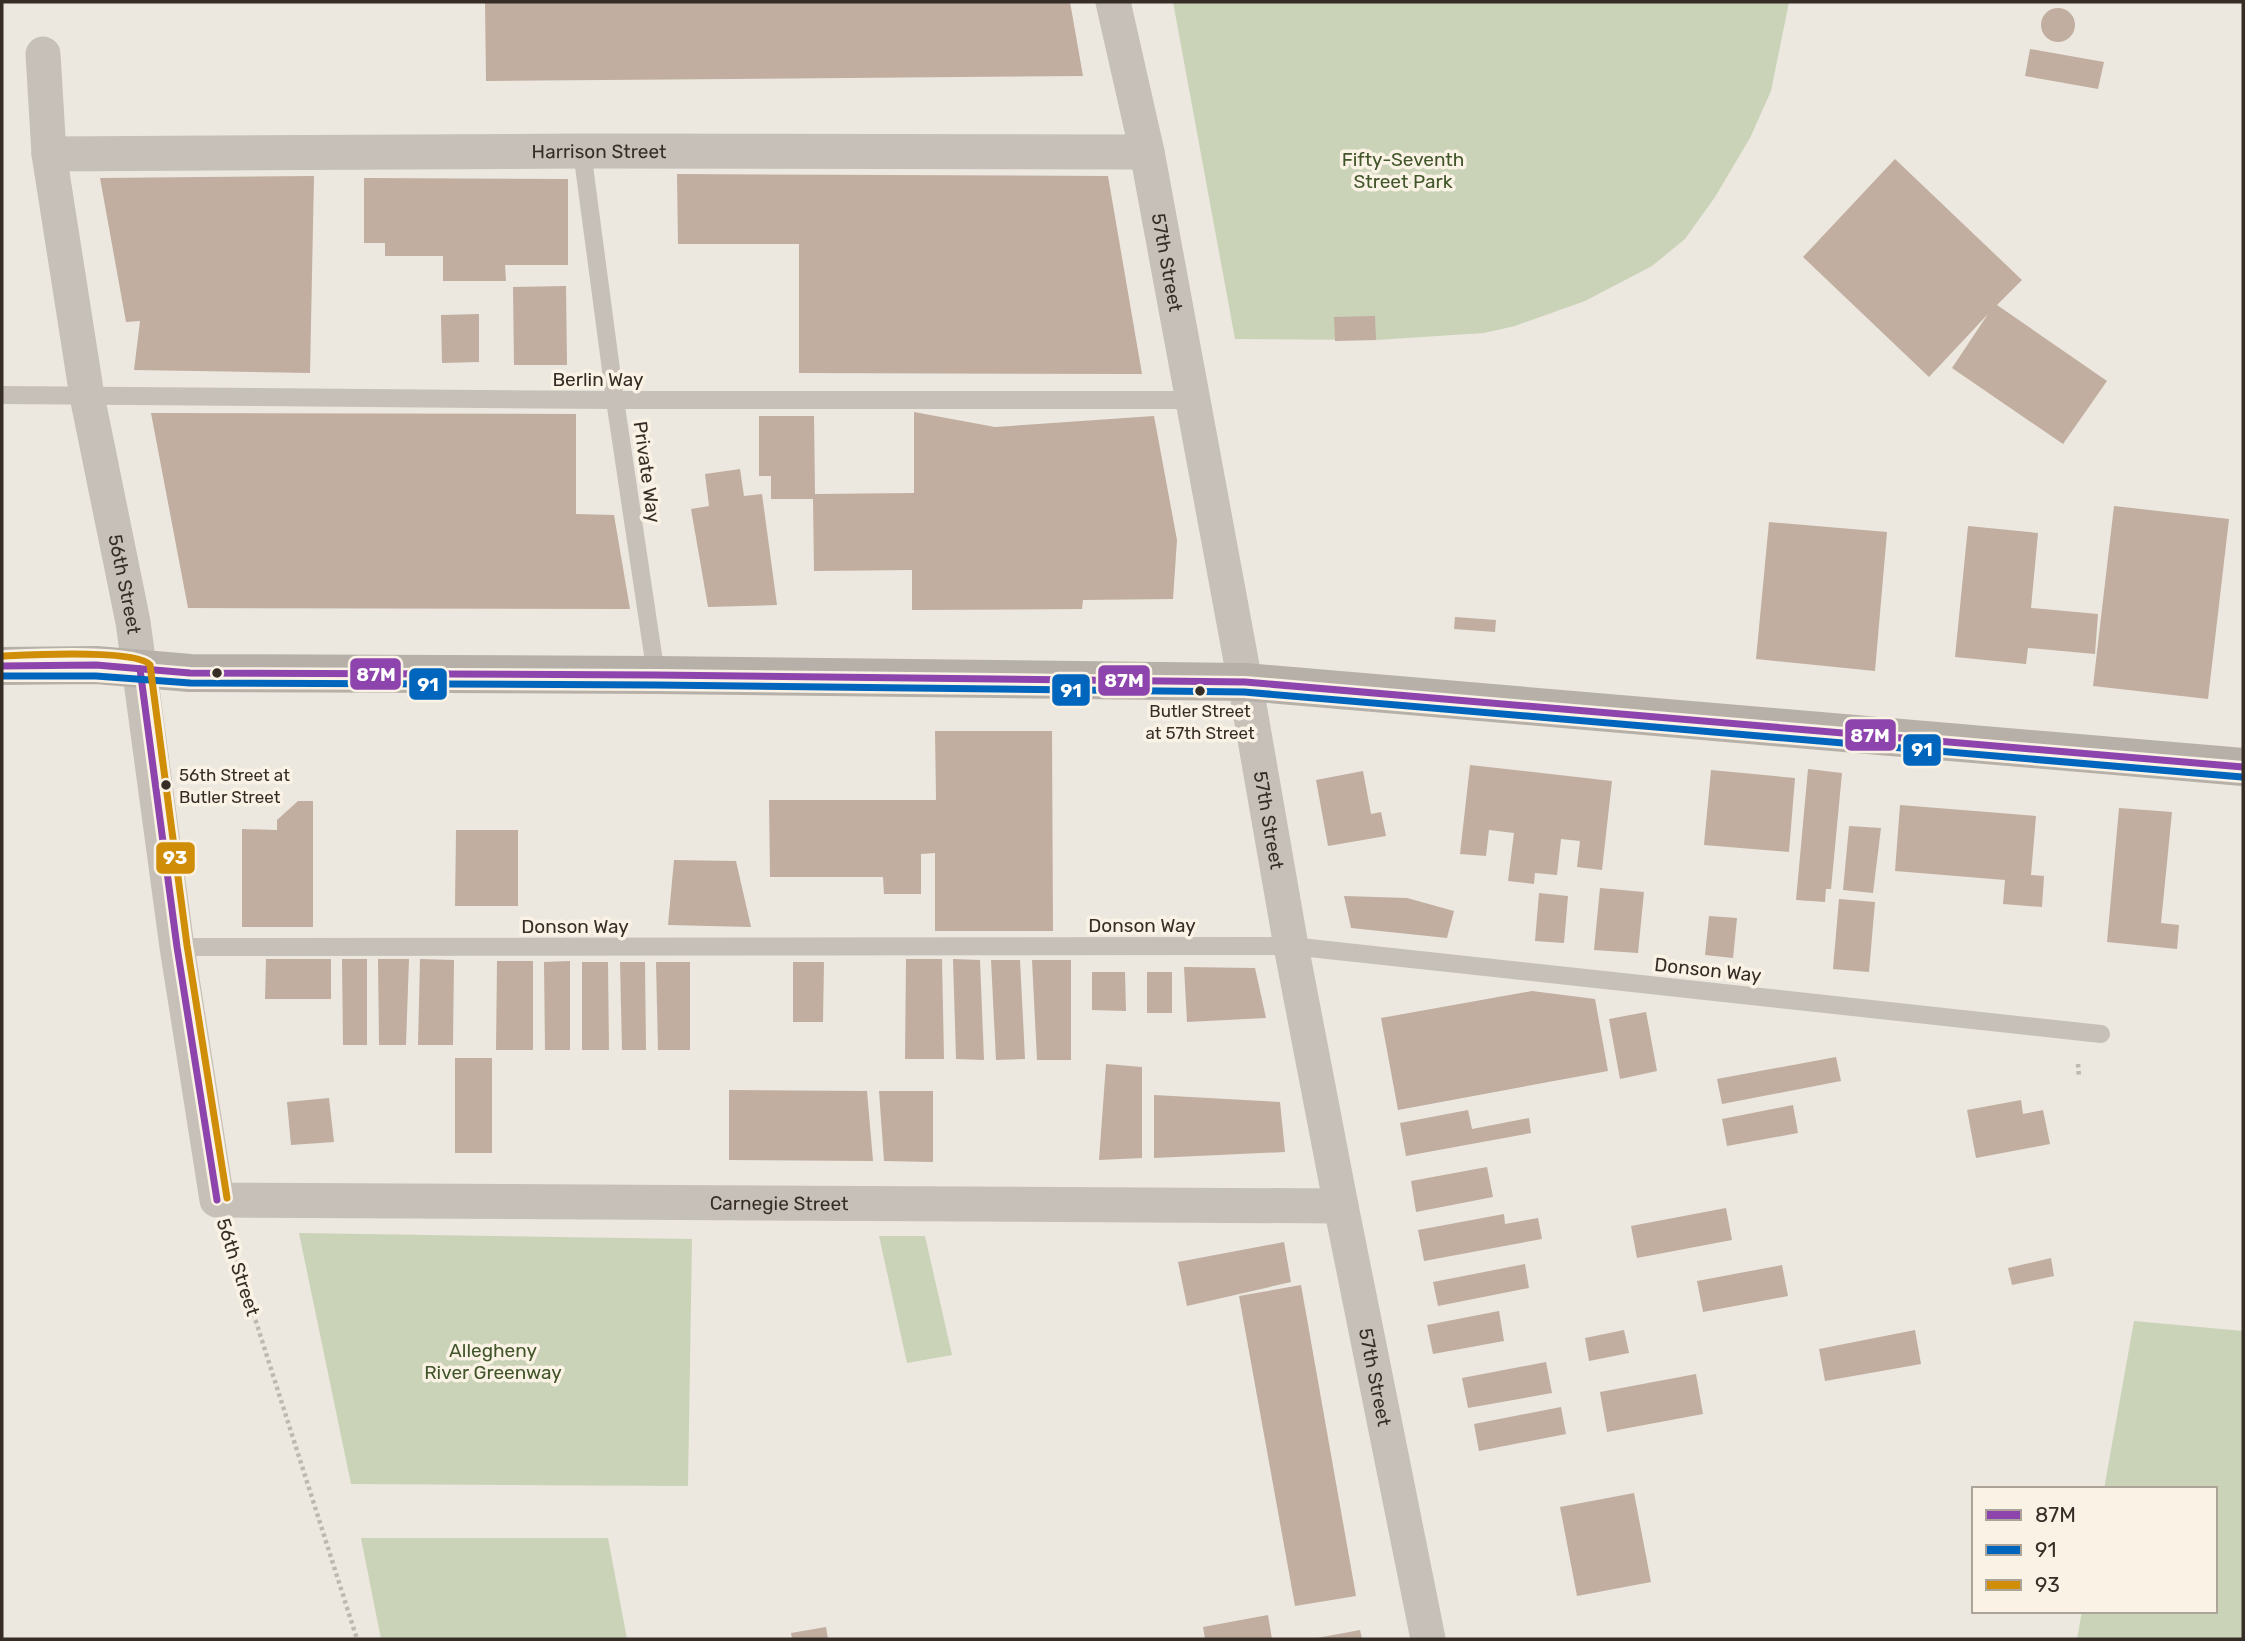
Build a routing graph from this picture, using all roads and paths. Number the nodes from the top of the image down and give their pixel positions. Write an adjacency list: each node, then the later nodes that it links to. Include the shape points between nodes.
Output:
1 (1113, 2): 4 (street, 57th Street)
2 (43, 54): 5 (street, 56th Street)
3 (582, 151): 4 (street, Harrison Street); 5 (street, Harrison Street); 8 (lane, Private Way)
4 (1147, 152): 9 (street, 57th Street)
5 (49, 154): 7 (street, 56th Street)
6 (2, 395): 7 (lane, Berlin Way)
7 (88, 396): 8 (lane, Berlin Way); 11 (street, 56th Street)
8 (615, 400): 9 (lane, Berlin Way); 12 (lane, Private Way)
9 (1193, 400): 13 (street, 57th Street)
10 (2, 666): 11 (main road)
11 (140, 669): 12 (main road); 16 (street, 56th Street)
12 (656, 675): 13 (main road)
13 (1245, 682): 14 (main road); 15 (street, 57th Street)
14 (2243, 767)
15 (1291, 946): 16 (lane, Donson Way); 17 (lane, Donson Way); 19 (street, 57th Street)
16 (177, 947): 18 (street, 56th Street)
17 (2101, 1034)
18 (217, 1199): 19 (street, Carnegie Street); 20 (path, 56th Street)
19 (1341, 1206): 21 (street, 57th Street)
20 (357, 1639)
21 (1428, 1639)

